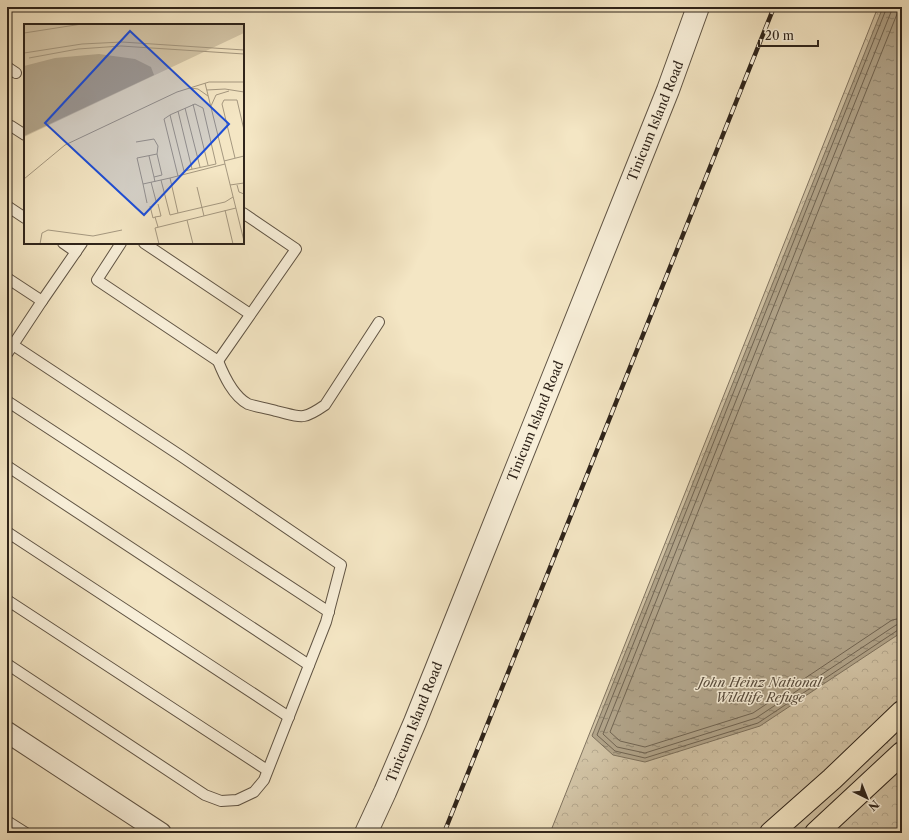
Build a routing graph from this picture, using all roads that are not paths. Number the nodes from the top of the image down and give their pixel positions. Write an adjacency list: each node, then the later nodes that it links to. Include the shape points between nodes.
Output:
1 (698, 7): 34 (street, Tinicum Island Road, via 665,98 415,722)
2 (7, 67): 3 (lane)
3 (16, 73)
4 (10, 126): 5 (lane)
5 (24, 134)
6 (7, 206): 8 (lane)
7 (244, 214): 16 (lane, via 296,248)
8 (24, 217)
9 (64, 244): 13 (lane)
10 (81, 244): 13 (lane)
11 (120, 244): 20 (lane, via 97,280)
12 (145, 244): 16 (lane)
13 (76, 252): 15 (lane)
14 (7, 278): 15 (lane)
15 (42, 301): 18 (lane)
16 (250, 314): 20 (lane)
17 (379, 322): 20 (lane, via 325,405 301,417 248,404 225,379)
18 (13, 345): 19 (lane); 25 (lane, via 340,565)
19 (7, 354)
20 (218, 361)
21 (7, 401): 25 (lane)
22 (7, 466): 27 (lane)
23 (7, 532): 29 (lane)
24 (7, 600): 32 (lane)
25 (329, 612): 27 (lane)
26 (7, 664): 32 (lane, via 206,795 221,801 237,800 254,792 264,780)
27 (309, 665): 29 (lane)
28 (902, 712): 37 (main road)
29 (289, 717): 32 (lane)
30 (7, 732): 36 (street)
31 (902, 753): 38 (main road)
32 (267, 770)
33 (7, 821): 35 (lane)
34 (365, 829)
35 (26, 833)
36 (162, 833)
37 (771, 833)
38 (816, 833)

